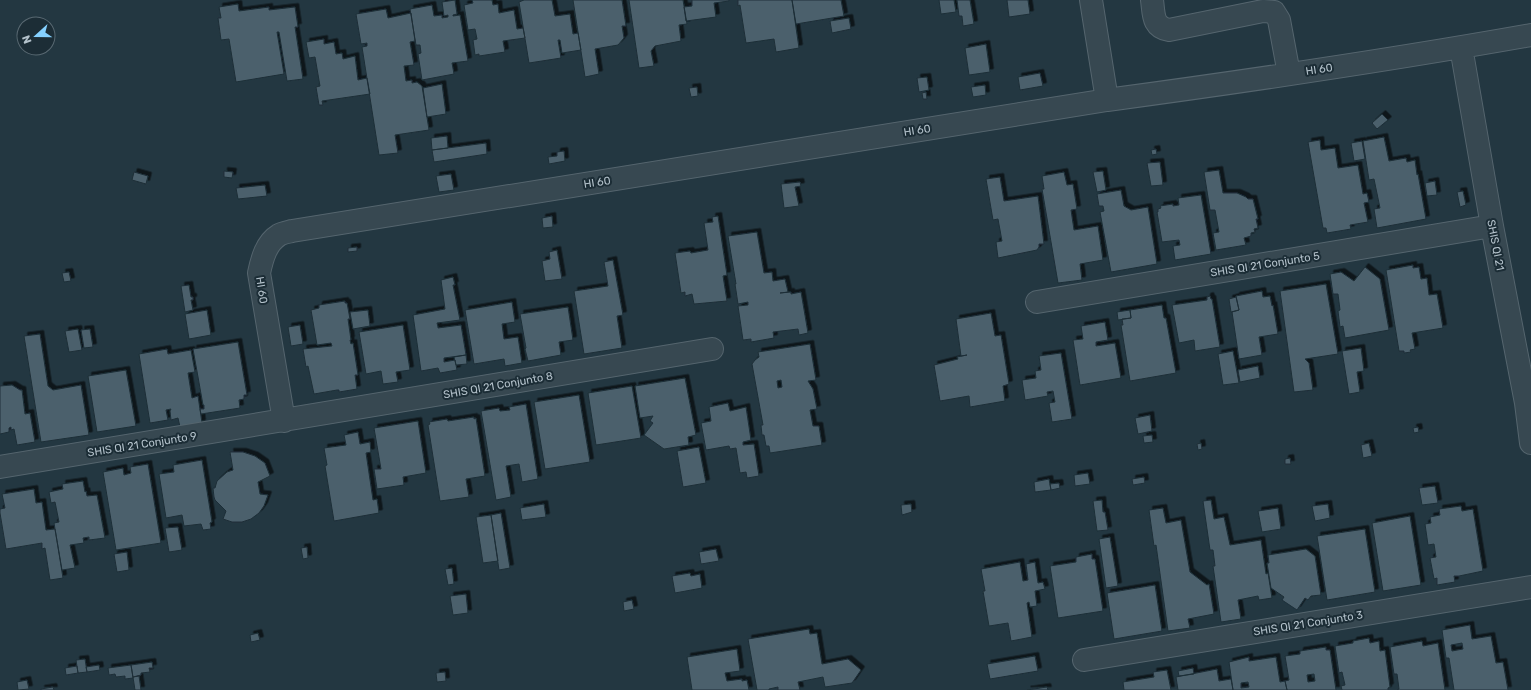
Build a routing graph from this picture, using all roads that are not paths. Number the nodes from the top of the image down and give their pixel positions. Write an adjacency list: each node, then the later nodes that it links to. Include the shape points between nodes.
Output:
1 (1091, 0): 6 (street)
2 (1152, 0): 5 (street, via 1155,23 1169,30 1274,12 1279,20)
3 (1531, 35): 4 (street, HI 60)
4 (1461, 47): 5 (street, HI 60); 7 (street, SHIS QI 21)
5 (1289, 74): 6 (street, HI 60)
6 (1107, 100): 11 (street, HI 60, via 279,235 269,244 262,257 259,273)
7 (1492, 226): 8 (street, SHIS QI 21 Conjunto 5); 10 (street, SHIS QI 21)
8 (1037, 302)
9 (712, 349): 11 (street, SHIS QI 21 Conjunto 8)
10 (1528, 402): 12 (street, SHIS QI 21)
11 (284, 421): 13 (street, SHIS QI 21 Conjunto 9)
12 (1531, 443)
13 (0, 467)
14 (1531, 587): 15 (street, SHIS QI 21 Conjunto 3)
15 (1084, 660)

